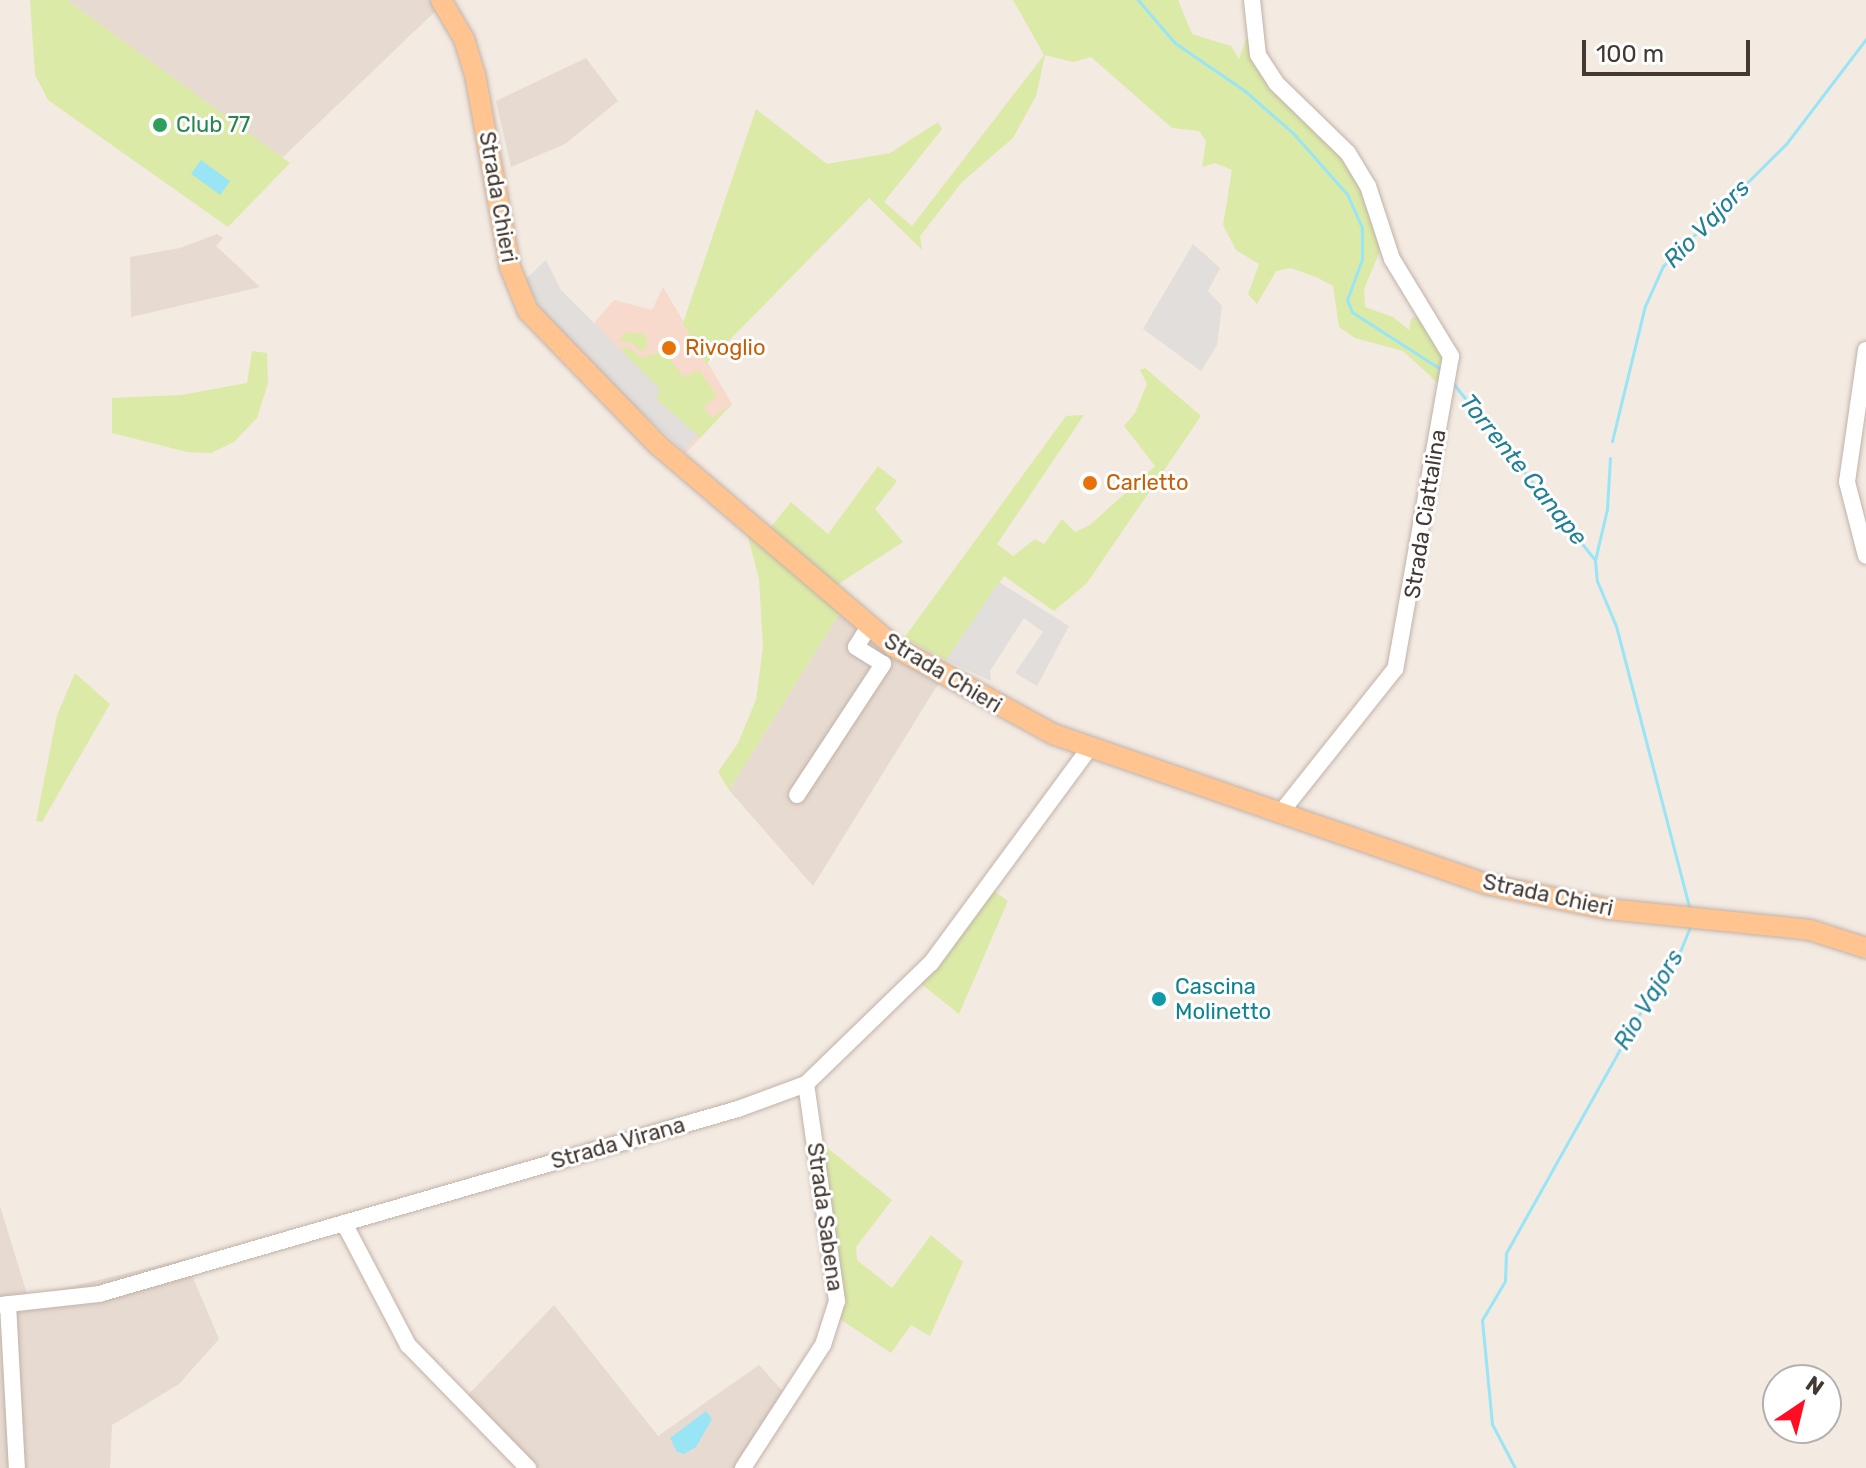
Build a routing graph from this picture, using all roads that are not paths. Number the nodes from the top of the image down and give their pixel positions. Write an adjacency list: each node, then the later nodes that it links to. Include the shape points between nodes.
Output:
1 (441, 0): 5 (main road, Strada Chieri, via 464,39 475,74 510,267 528,311 658,445)
2 (1252, 0): 8 (street, Strada Ciattalina, via 1258,55 1276,83 1348,153 1368,186 1392,259 1451,356 1395,669)
3 (1866, 350): 4 (street, via 1847,482)
4 (1866, 556)
5 (869, 626): 6 (main road, Strada Chieri, via 964,689); 7 (street, via 856,647 883,664)
6 (1090, 747): 8 (main road, Strada Chieri); 10 (street, Strada Virana, via 931,963)
7 (797, 795)
8 (1283, 810): 9 (main road, Strada Chieri, via 1486,884 1608,909 1810,930)
9 (1866, 948)
10 (806, 1084): 11 (street, Strada Virana, via 738,1109); 15 (street, Strada Sabena, via 837,1301 823,1345)
11 (344, 1223): 12 (street, Strada Virana, via 99,1294); 14 (street, via 408,1345)
12 (4, 1305): 13 (street)
13 (17, 1468)
14 (528, 1468)
15 (743, 1468)

